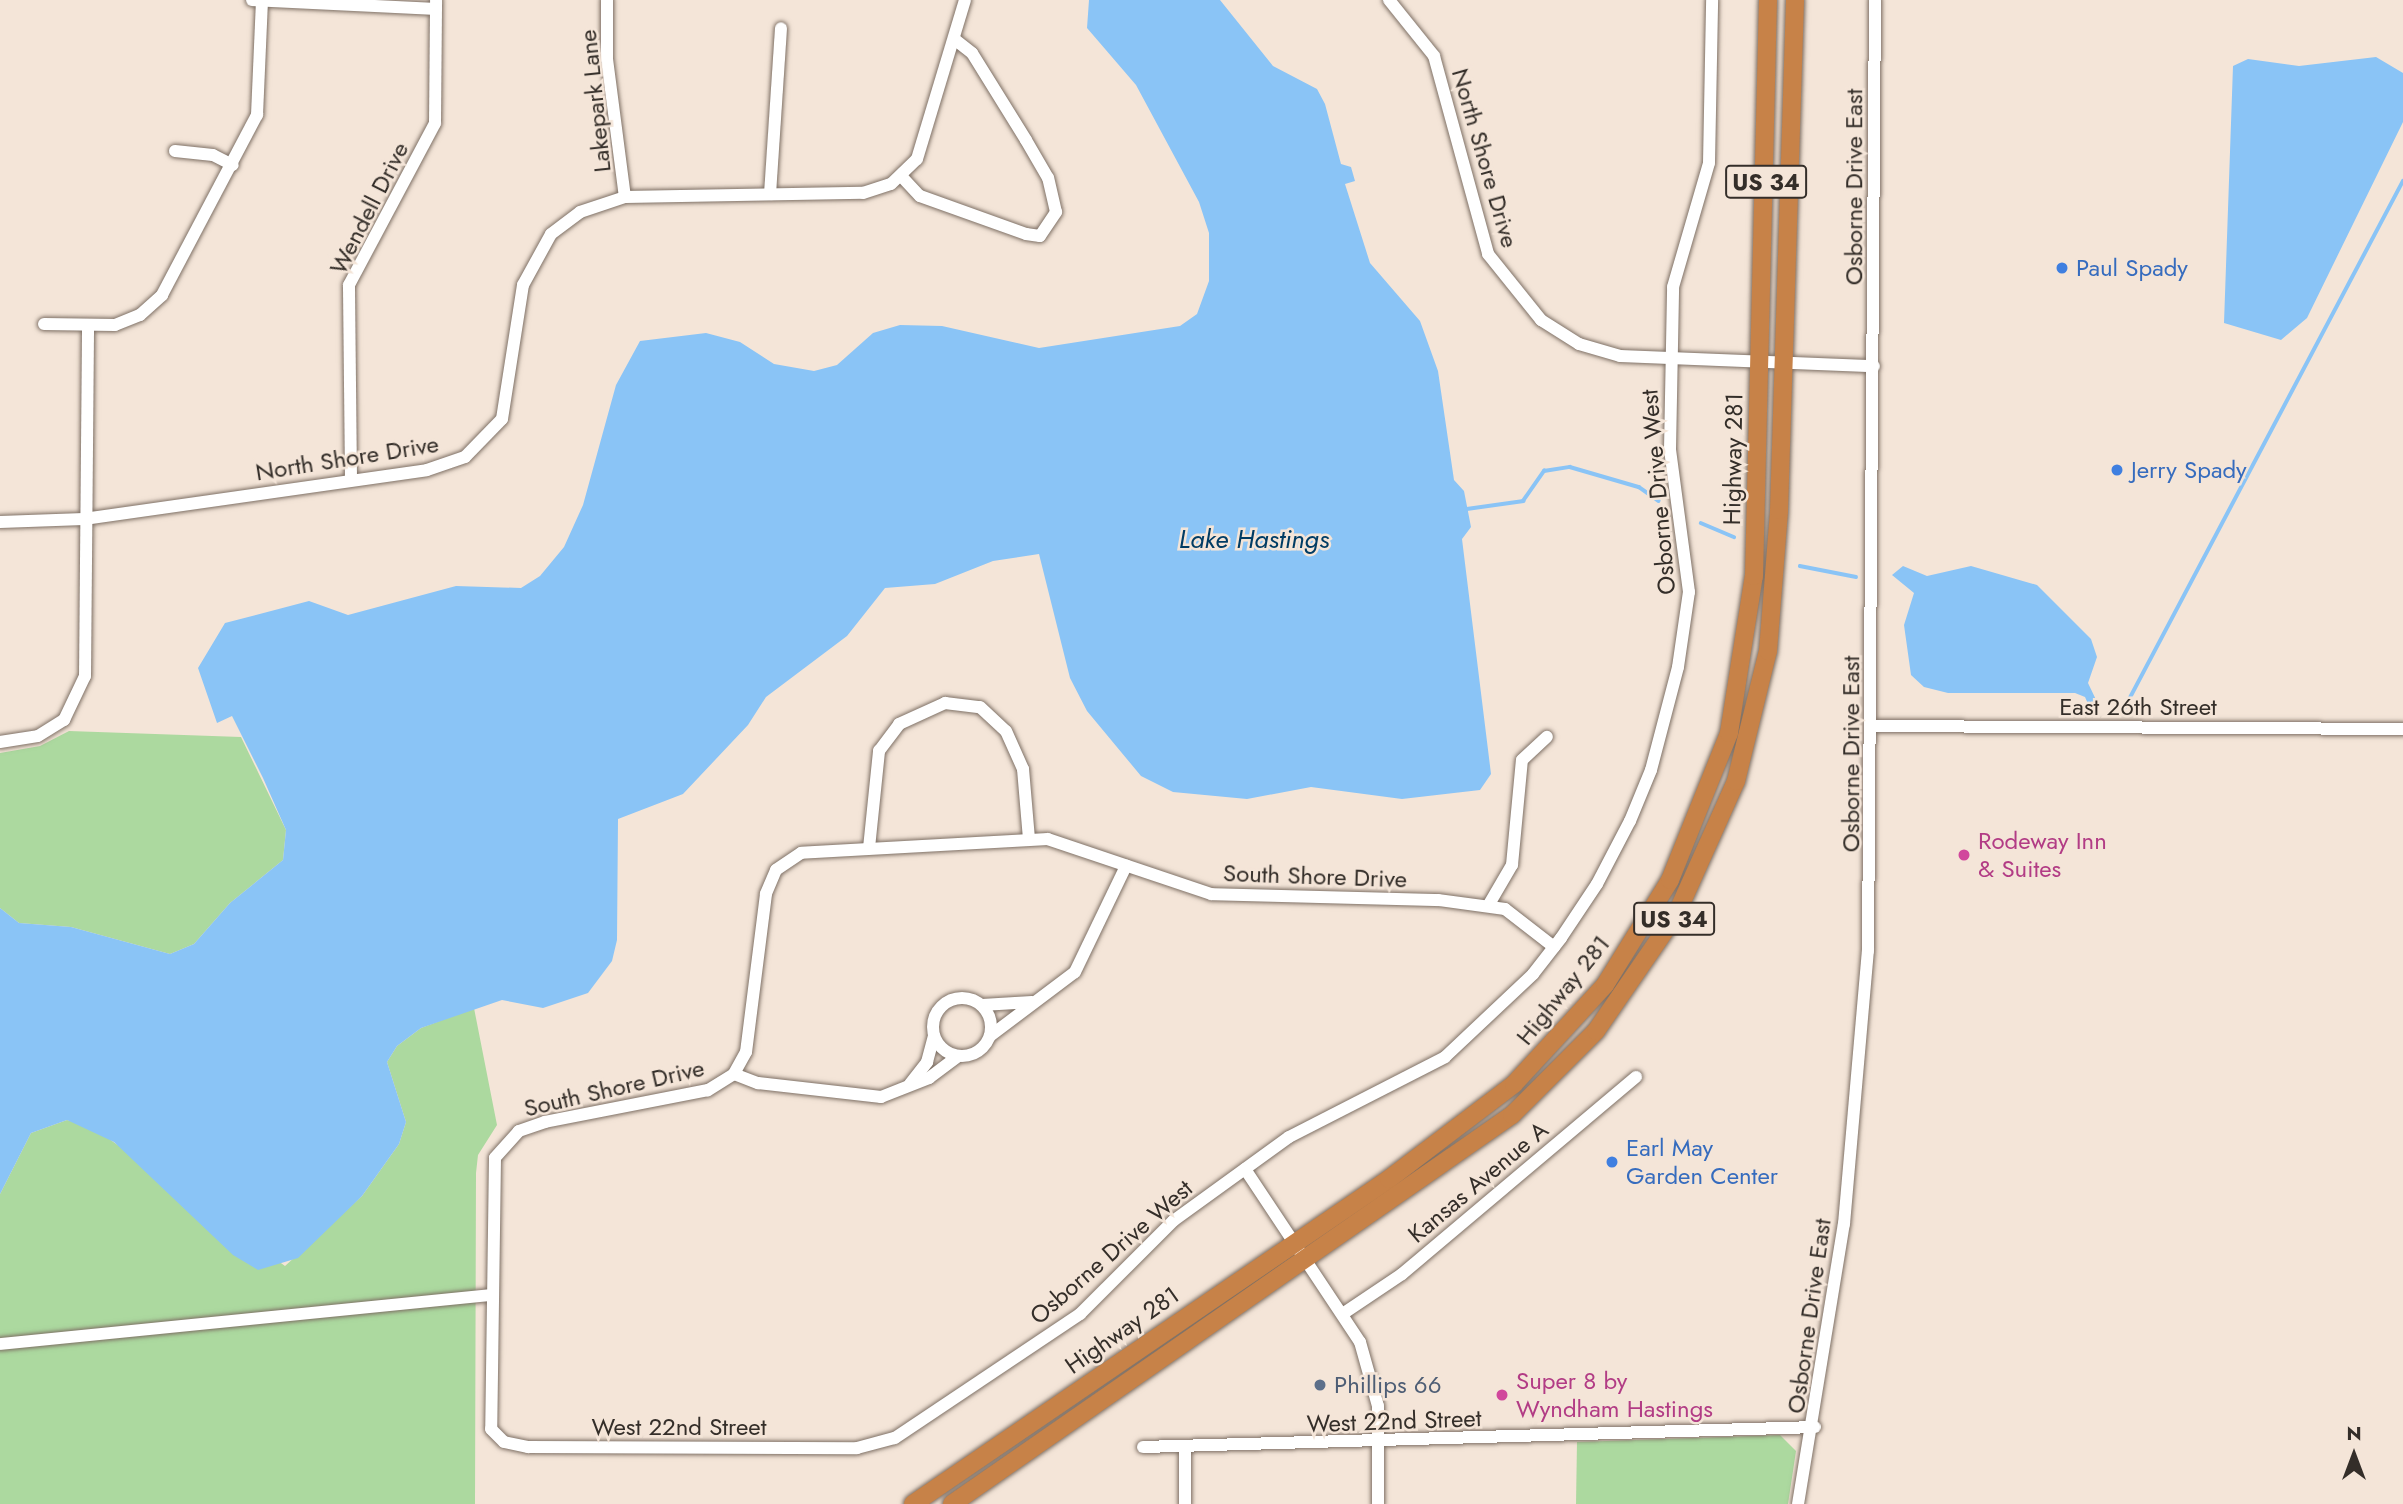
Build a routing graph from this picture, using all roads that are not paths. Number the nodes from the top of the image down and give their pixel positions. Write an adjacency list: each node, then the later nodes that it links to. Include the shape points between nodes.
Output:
1 (252, 0): 2 (street)
2 (262, 0): 10 (street); 14 (street, via 262,86 250,134)
3 (607, 0): 17 (street, Lakepark Lane, via 607,59)
4 (965, 0): 12 (street)
5 (1389, 0): 20 (street, North Shore Drive, via 1434,56 1477,226 1496,271 1541,320 1578,344)
6 (1712, 0): 20 (street, Osborne Drive West, via 1709,163 1676,265)
7 (1768, 0): 21 (highway, Highway 281 / US 34)
8 (1795, 0): 22 (highway, Highway 281 / US 34)
9 (1875, 0): 23 (street, Osborne Drive East)
10 (436, 5): 24 (street, Wendell Drive, via 435,123 349,285)
11 (781, 28): 16 (street)
12 (954, 38): 15 (street, via 917,159); 15 (street, via 972,53 1032,149 1053,191 1056,212 1040,236 1026,234 920,195)
13 (175, 151): 14 (street, via 213,155)
14 (233, 165): 19 (street, via 162,295 140,315)
15 (902, 177): 16 (street, North Shore Drive, via 863,193)
16 (770, 194): 17 (street, North Shore Drive)
17 (625, 197): 24 (street, North Shore Drive, via 580,212 551,234 534,259 523,285 509,401 492,434 447,465)
18 (44, 324): 19 (street)
19 (88, 327): 25 (street)
20 (1670, 362): 21 (street, North Shore Drive); 35 (street, Osborne Drive West, via 1671,449 1689,592 1678,667 1655,758 1630,821)
21 (1760, 364): 22 (street, North Shore Drive); 45 (highway, Highway 281 / US 34, via 1755,565 1744,652 1716,776 1671,880 1605,985 1514,1084)
22 (1782, 364): 23 (street, North Shore Drive); 46 (highway, Highway 281 / US 34, via 1776,568 1758,705 1721,823 1677,913 1596,1031 1511,1115)
23 (1874, 366): 27 (street, Osborne Drive East)
24 (351, 480): 25 (street, North Shore Drive)
25 (84, 519): 26 (street, North Shore Drive); 30 (street, via 80,690 50,730)
26 (0, 522)
27 (1872, 726): 28 (street, East 26th Street); 50 (street, Osborne Drive East, via 1860,1065)
28 (2403, 729)
29 (1547, 737): 34 (street, via 1522,760 1512,866)
30 (0, 742)
31 (1029, 839): 32 (street, South Shore Drive); 32 (street, via 1023,769 1006,731 980,707 945,702 899,724 879,751); 33 (street, South Shore Drive, via 1068,843)
32 (869, 848): 41 (street, South Shore Drive, via 801,853 776,870 766,894 746,1052)
33 (1126, 866): 34 (street, South Shore Drive, via 1211,894); 36 (street, via 1085,958)
34 (1488, 906): 35 (street, South Shore Drive, via 1505,909)
35 (1554, 947): 44 (street, Osborne Drive West, via 1501,1008 1445,1057 1310,1123)
36 (1032, 1002): 37 (street); 39 (street)
37 (982, 1005): 38 (street, via 965,998 947,1002 934,1018); 39 (street)
38 (934, 1036): 40 (street); 43 (street, via 927,1062)
39 (990, 1036): 40 (street, via 976,1052)
40 (958, 1056): 43 (street)
41 (734, 1074): 43 (street, via 866,1097); 47 (street, South Shore Drive, via 708,1090 545,1122 508,1140 492,1169)
42 (1636, 1077): 48 (street, Kansas Avenue A, via 1402,1274)
43 (908, 1087)
44 (1245, 1169): 45 (street); 54 (street, Osborne Drive West, via 1173,1222 1080,1314 935,1415 895,1438)
45 (1294, 1242): 46 (street); 56 (highway, Highway 281 / US 34)
46 (1305, 1257): 48 (street); 57 (highway, Highway 281 / US 34)
47 (489, 1295): 49 (street); 52 (street, South Shore Drive, via 491,1429 504,1442)
48 (1344, 1313): 51 (street, via 1375,1386)
49 (0, 1344)
50 (1815, 1427): 51 (street, West 22nd Street); 60 (street, Osborne Drive East)
51 (1378, 1443): 55 (street, West 22nd Street); 59 (street)
52 (525, 1447): 54 (street, West 22nd Street)
53 (1143, 1447): 55 (street, West 22nd Street)
54 (834, 1448)
55 (1185, 1449): 58 (street)
56 (913, 1504)
57 (952, 1504)
58 (1185, 1504)
59 (1378, 1504)
60 (1798, 1504)

